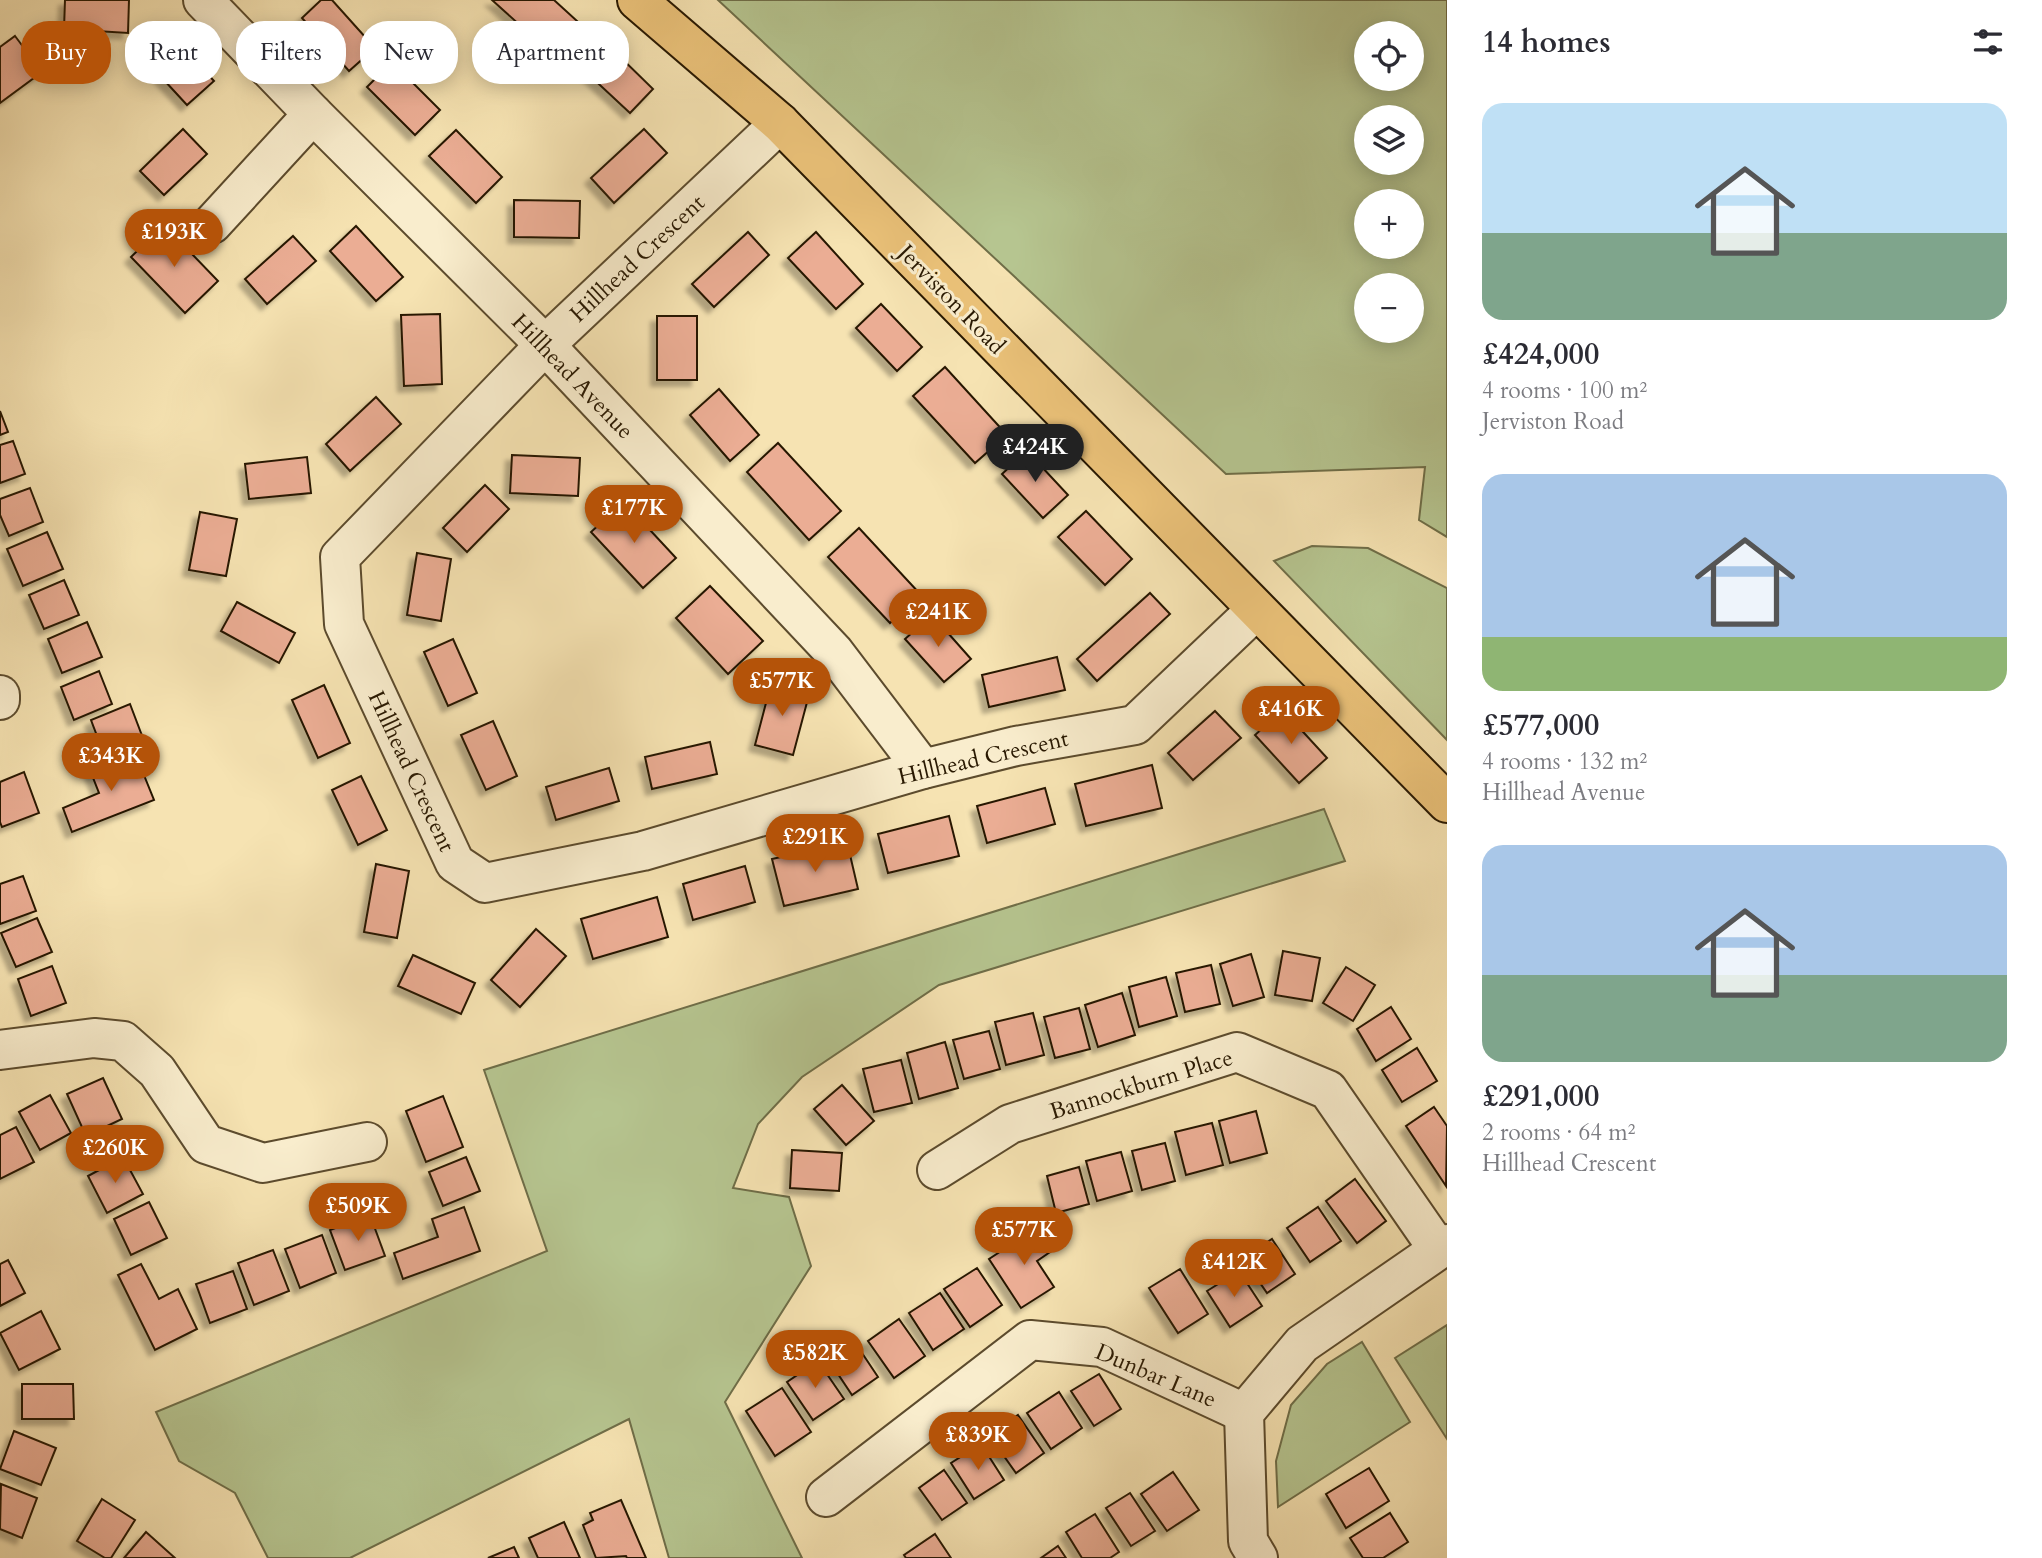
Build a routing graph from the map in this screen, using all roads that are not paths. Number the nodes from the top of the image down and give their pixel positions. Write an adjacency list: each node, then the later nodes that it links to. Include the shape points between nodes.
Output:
1 (203, 0): 3 (street, Hillhead Avenue)
2 (637, 0): 4 (main road, Jerviston Road)
3 (313, 114): 5 (street); 6 (street, Hillhead Avenue)
4 (780, 123): 6 (street, Hillhead Crescent); 7 (main road, Jerviston Road)
5 (212, 223)
6 (545, 345): 8 (street, Hillhead Avenue, via 834,652); 8 (street, Hillhead Crescent, via 340,558 344,624 455,863 485,883 643,851)
7 (1256, 610): 8 (street, Hillhead Crescent, via 1135,725 1016,746); 9 (main road, Jerviston Road)
8 (923, 769)
9 (1447, 803)
10 (0, 1050): 11 (street, via 94,1038 123,1041 158,1071 206,1144 263,1163)
11 (367, 1142)
12 (937, 1170): 13 (street, Bannockburn Place, via 1010,1124 1237,1052 1328,1090)
13 (1442, 1247): 14 (street, via 1301,1344)
14 (1244, 1413): 15 (street, Dunbar Lane, via 1102,1347 1030,1339); 16 (street)
15 (826, 1497)
16 (1243, 1552)

